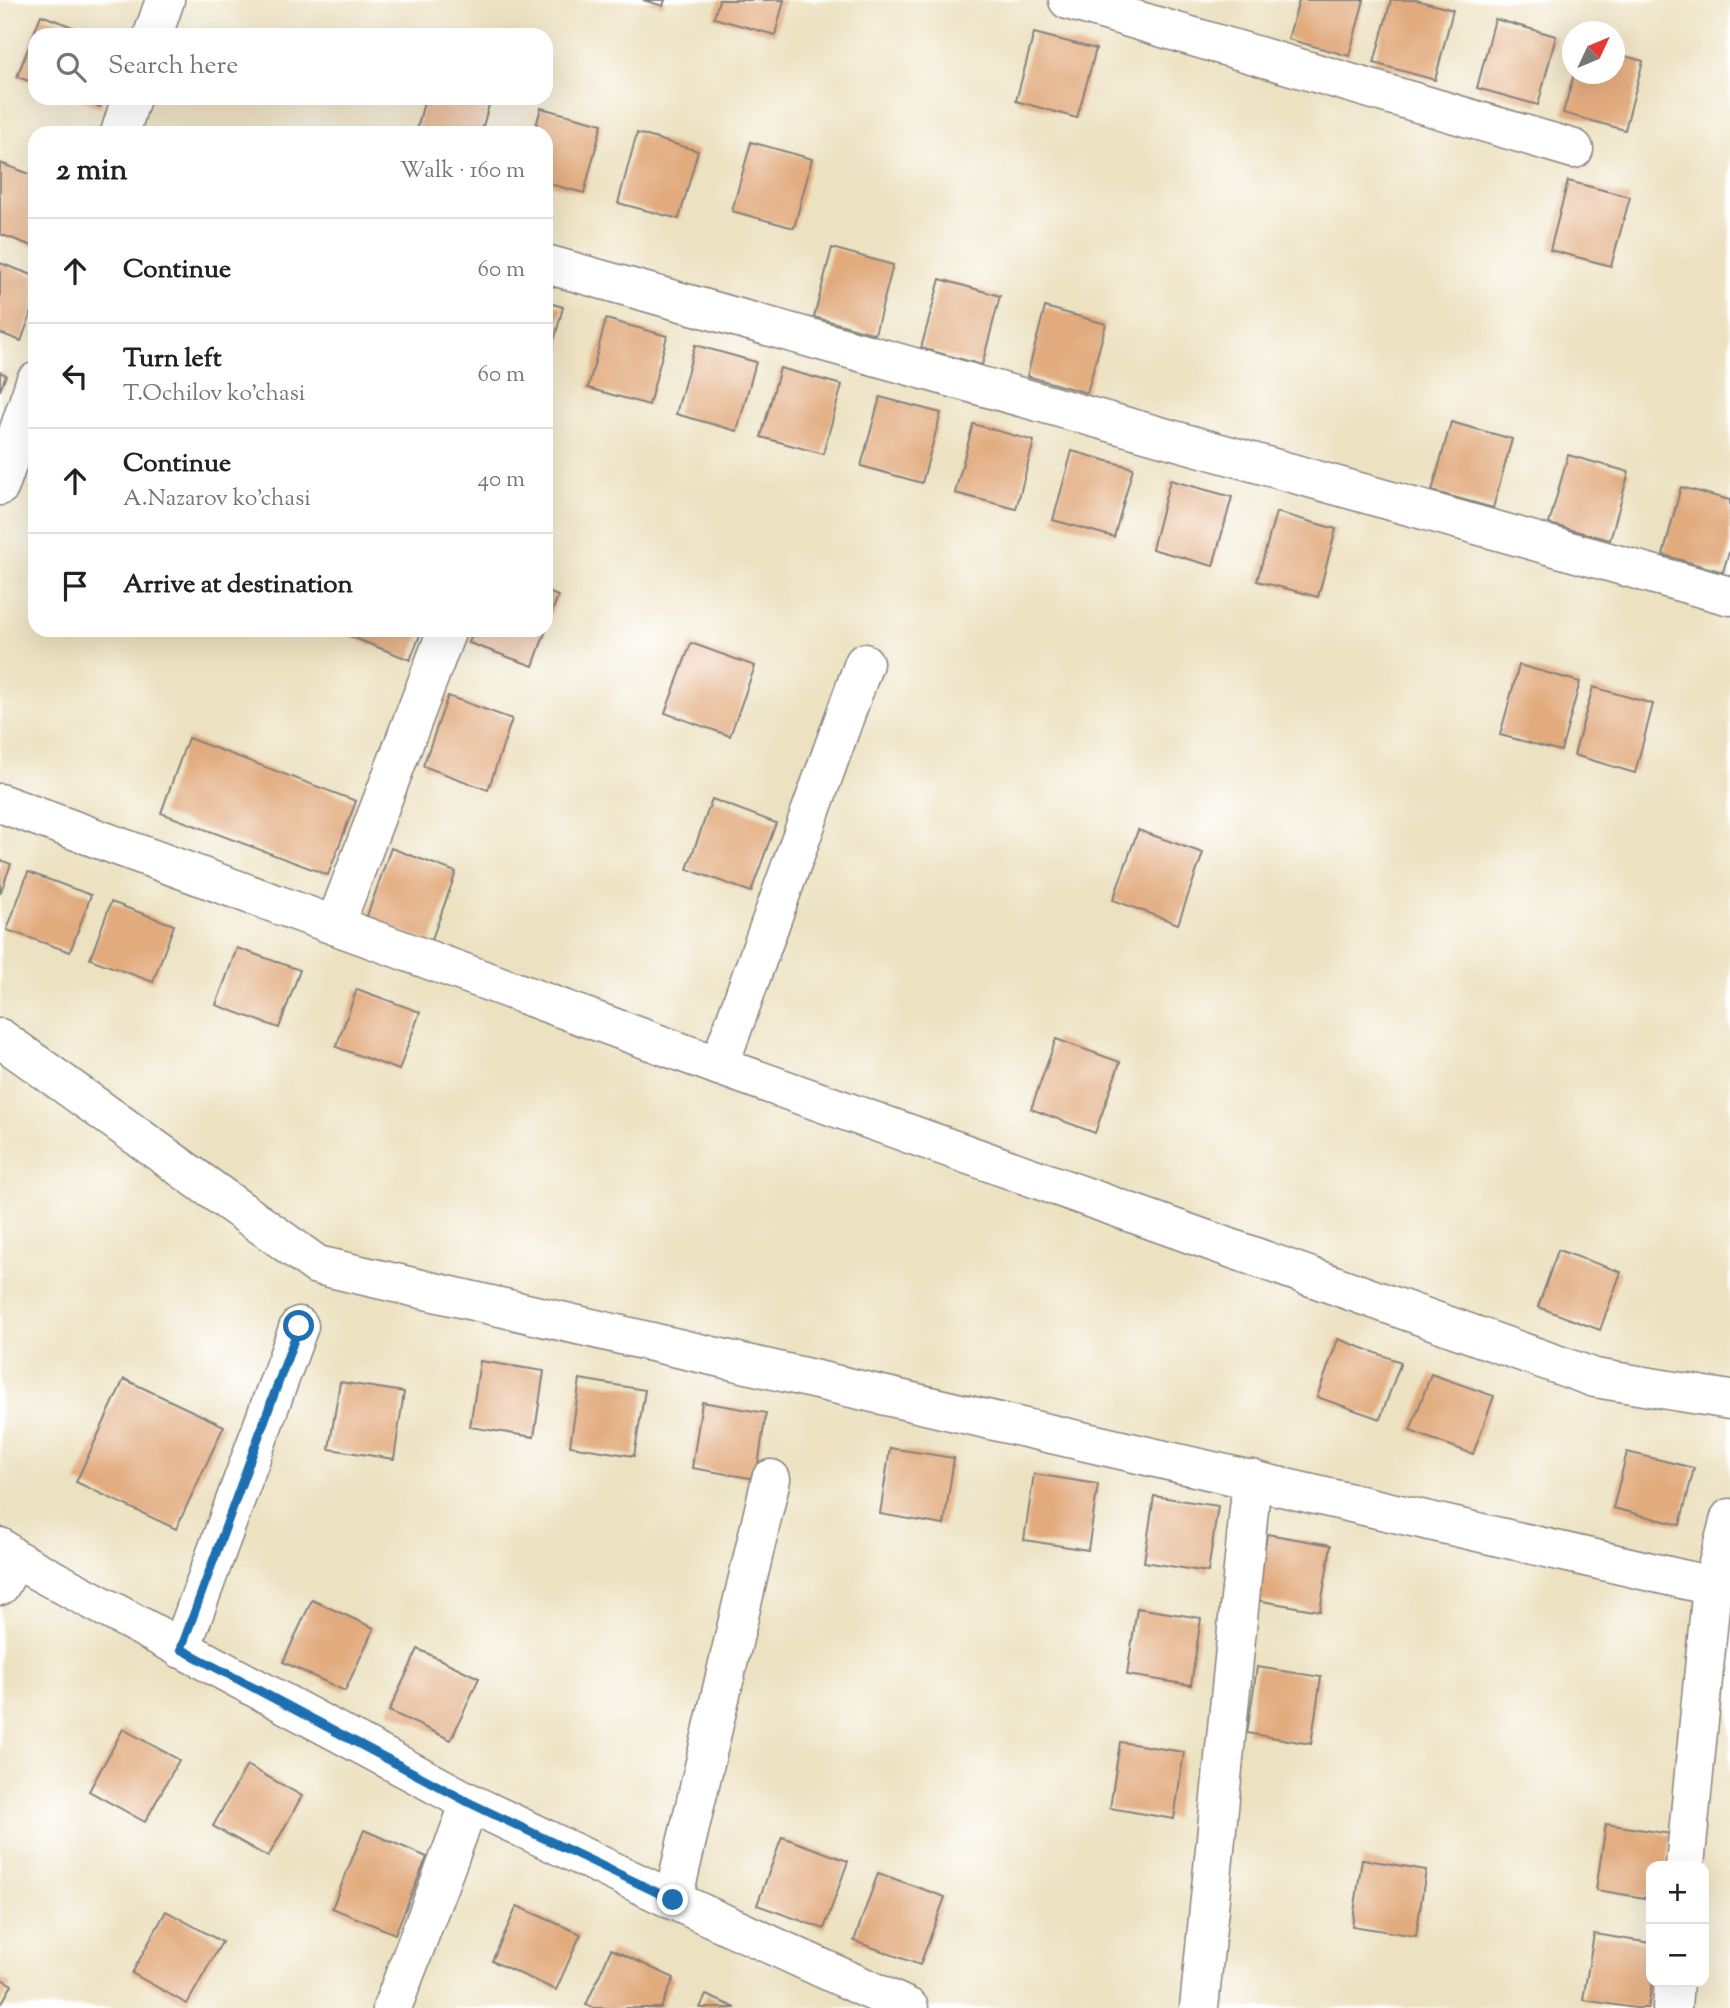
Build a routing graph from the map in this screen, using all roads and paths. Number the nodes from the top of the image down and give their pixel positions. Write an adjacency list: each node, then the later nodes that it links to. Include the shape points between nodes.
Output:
1 (165, 0): 3 (street)
2 (1068, 0): 6 (street)
3 (155, 28)
4 (129, 105): 5 (street)
5 (122, 126)
6 (1574, 149)
7 (553, 266): 10 (street)
8 (28, 403): 9 (street)
9 (0, 486)
10 (1730, 596)
11 (444, 637): 14 (street)
12 (864, 663): 16 (street)
13 (0, 803): 14 (street)
14 (335, 925): 16 (street)
15 (0, 1038): 20 (street, via 317,1265)
16 (719, 1066): 18 (street, via 1595,1378)
17 (299, 1326): 24 (street)
18 (1730, 1400)
19 (771, 1479): 27 (street)
20 (1252, 1479): 23 (street); 31 (street)
21 (1730, 1518): 23 (street)
22 (5, 1564): 24 (street)
23 (1712, 1586): 26 (street)
24 (181, 1649): 25 (street)
25 (470, 1803): 27 (street); 29 (street)
26 (1685, 1861)
27 (673, 1900): 30 (street)
28 (1674, 1987): 32 (street)
29 (392, 2008)
30 (909, 2008)
31 (1199, 2008)
32 (1672, 2008)

